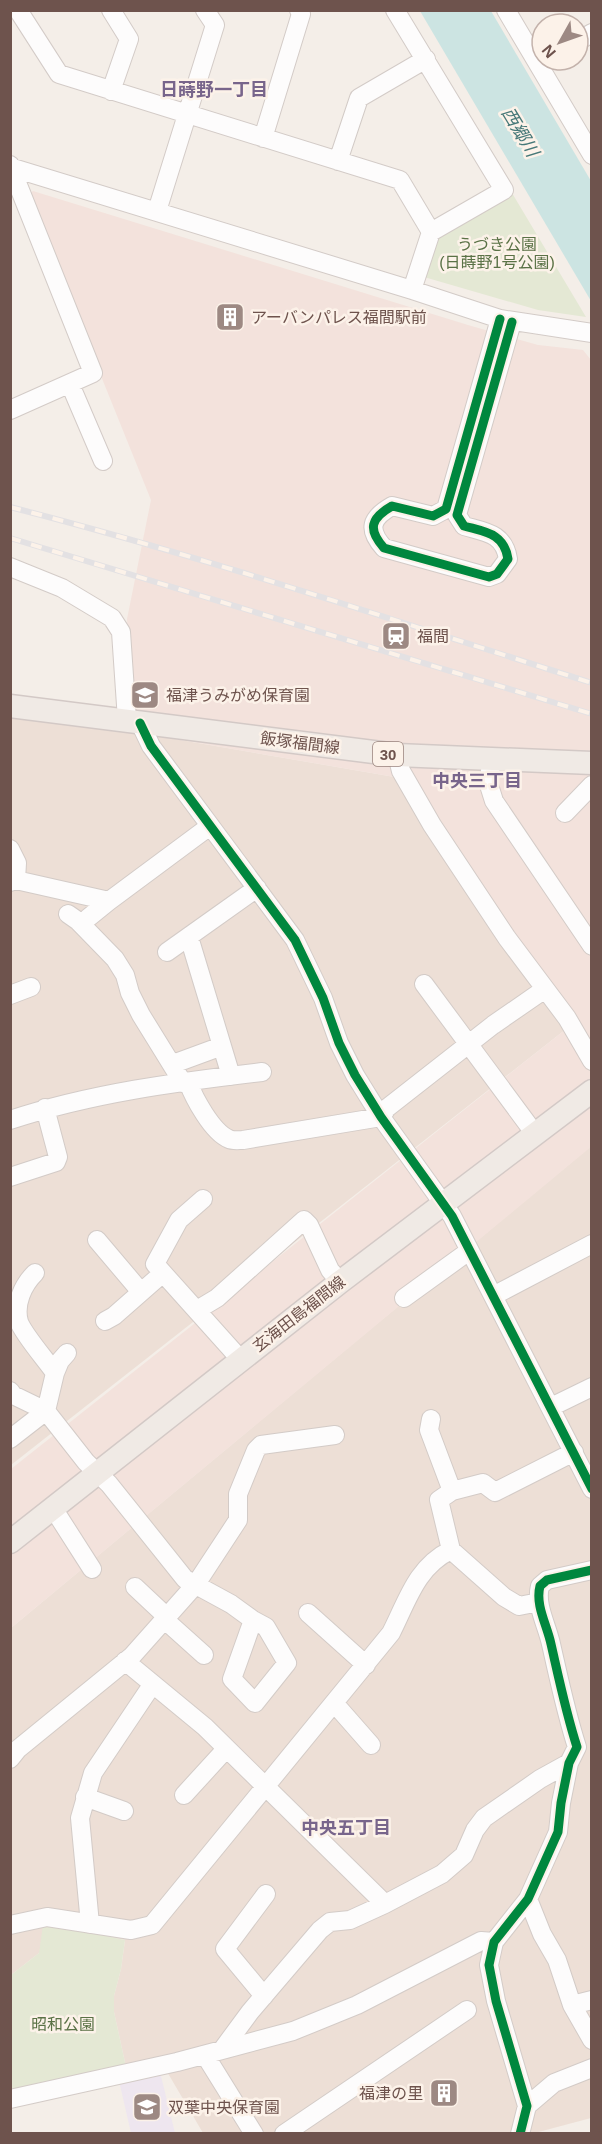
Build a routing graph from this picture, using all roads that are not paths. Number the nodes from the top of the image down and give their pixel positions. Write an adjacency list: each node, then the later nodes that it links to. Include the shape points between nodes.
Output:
1 (18, 10): 10 (street, via 59,74)
2 (111, 10): 10 (street, via 129,39)
3 (205, 10): 11 (street, via 215,25)
4 (299, 10): 12 (street, via 301,14)
5 (395, 10): 8 (street)
6 (506, 10): 7 (street)
7 (530, 44)
8 (426, 59): 14 (street, via 359,99); 17 (street, via 504,190)
9 (548, 72): 13 (street)
10 (111, 91): 11 (street)
11 (187, 114): 12 (street); 16 (street)
12 (263, 138): 14 (street)
13 (591, 155)
14 (338, 161): 17 (street, via 400,180)
15 (11, 166): 16 (street); 21 (street, via 93,373)
16 (157, 211): 18 (street)
17 (431, 232): 18 (street)
18 (412, 290): 19 (street)
19 (506, 320): 19 (street, via 457,515 464,526 499,540 508,559 497,574 489,577 384,548 373,530 374,519 381,512 392,506 433,516 446,509); 20 (street)
20 (591, 334)
21 (70, 384): 22 (street); 23 (street)
22 (10, 410)
23 (95, 455)
24 (10, 567): 26 (street, via 62,588 112,618 121,632)
25 (10, 706): 26 (main road, 飯塚福間線 / 30)
26 (134, 721): 27 (main road, 飯塚福間線 / 30); 32 (street)
27 (397, 754): 28 (main road, 飯塚福間線 / 30); 44 (street, via 401,771 432,825)
28 (492, 760): 29 (main road, 飯塚福間線 / 30); 40 (street, via 488,782 494,801)
29 (591, 762)
30 (591, 785): 31 (street)
31 (565, 813)
32 (210, 826): 35 (street); 36 (street)
33 (10, 849): 34 (street, via 17,863)
34 (13, 880): 36 (street)
35 (257, 888): 39 (street); 55 (street, via 295,940 339,1043)
36 (109, 901): 38 (street)
37 (68, 914): 49 (street, via 115,959 141,1015)
38 (88, 918)
39 (189, 937): 41 (street); 47 (street)
40 (591, 946)
41 (167, 952)
42 (424, 984): 46 (street)
43 (31, 987): 45 (street)
44 (545, 989): 46 (street); 48 (street)
45 (10, 995)
46 (469, 1044): 55 (street); 57 (street)
47 (222, 1046): 49 (street); 51 (street)
48 (591, 1061)
49 (173, 1064): 52 (street)
50 (262, 1072): 51 (street)
51 (231, 1076): 52 (street)
52 (186, 1082): 54 (street); 55 (street, via 218,1130 229,1139 243,1140)
53 (591, 1091): 57 (main road, 玄海田島福間線)
54 (45, 1108): 56 (street); 58 (street, via 56,1162)
55 (381, 1116): 60 (street)
56 (10, 1120)
57 (535, 1134): 60 (main road, 玄海田島福間線)
58 (10, 1177)
59 (203, 1199): 65 (street, via 179,1220 163,1249 155,1264)
60 (443, 1204): 63 (street); 66 (main road, 玄海田島福間線)
61 (97, 1240): 67 (street)
62 (591, 1244): 68 (street)
63 (469, 1251): 68 (street); 69 (street)
64 (35, 1273): 71 (street, via 23,1287)
65 (163, 1273): 67 (street); 70 (street)
66 (340, 1282): 70 (street, via 304,1220 217,1298); 74 (main road, 玄海田島福間線)
67 (141, 1292): 72 (street)
68 (493, 1296): 78 (street)
69 (404, 1298)
70 (197, 1310): 74 (street)
71 (14, 1314): 75 (street)
72 (105, 1321)
73 (67, 1353): 75 (street)
74 (241, 1360): 84 (main road, 玄海田島福間線)
75 (55, 1373): 79 (street)
76 (591, 1387): 78 (street)
77 (10, 1391): 79 (street)
78 (551, 1407): 83 (street)
79 (46, 1411): 82 (street); 84 (street)
80 (431, 1419): 86 (street, via 429,1430)
81 (335, 1434): 92 (street, via 261,1445 256,1450 238,1494 238,1520)
82 (10, 1439)
83 (574, 1452): 85 (street); 86 (street, via 495,1492 483,1483)
84 (98, 1473): 87 (main road, 玄海田島福間線); 92 (street, via 185,1579)
85 (591, 1489)
86 (452, 1491): 89 (street, via 439,1500)
87 (53, 1508): 88 (main road, 玄海田島福間線); 90 (street)
88 (10, 1542)
89 (451, 1550): 94 (street, via 519,1606); 100 (street, via 435,1560 416,1581 391,1633)
90 (92, 1569)
91 (591, 1570): 94 (street, via 548,1580 540,1586)
92 (196, 1584): 96 (street); 97 (street)
93 (135, 1587): 96 (street)
94 (539, 1602): 105 (street, via 563,1704)
95 (308, 1613): 100 (street)
96 (166, 1618): 98 (street); 99 (street)
97 (253, 1620)
98 (204, 1655)
99 (125, 1661): 101 (street); 106 (street)
100 (366, 1665): 102 (street)
101 (152, 1685): 104 (street); 109 (street, via 93,1773)
102 (335, 1704): 103 (street); 107 (street)
103 (371, 1745)
104 (226, 1749): 107 (street); 108 (street)
105 (579, 1749): 112 (street, via 561,1803 558,1832); 113 (street, via 484,1818 464,1854 442,1874)
106 (10, 1759)
107 (266, 1787): 113 (street); 114 (street, via 152,1924 131,1930)
108 (184, 1794)
109 (85, 1797): 110 (street); 114 (street, via 80,1837)
110 (124, 1811)
111 (266, 1894): 117 (street, via 225,1949)
112 (528, 1899): 116 (street); 119 (street, via 557,1960)
113 (386, 1904): 117 (street, via 350,1920 330,1922)
114 (90, 1924): 115 (street, via 47,1917)
115 (10, 1925)
116 (494, 1942): 122 (street, via 482,1941 357,2005 293,2031); 125 (street, via 489,1965 494,1993)
117 (264, 1996): 122 (street)
118 (591, 2000): 119 (street)
119 (572, 2005): 121 (street)
120 (467, 2010): 127 (street)
121 (591, 2040)
122 (213, 2053): 124 (street); 126 (street)
123 (591, 2068): 125 (street, via 554,2083)
124 (10, 2099)
125 (527, 2106): 128 (street)
126 (254, 2133)
127 (284, 2133)
128 (520, 2133)

